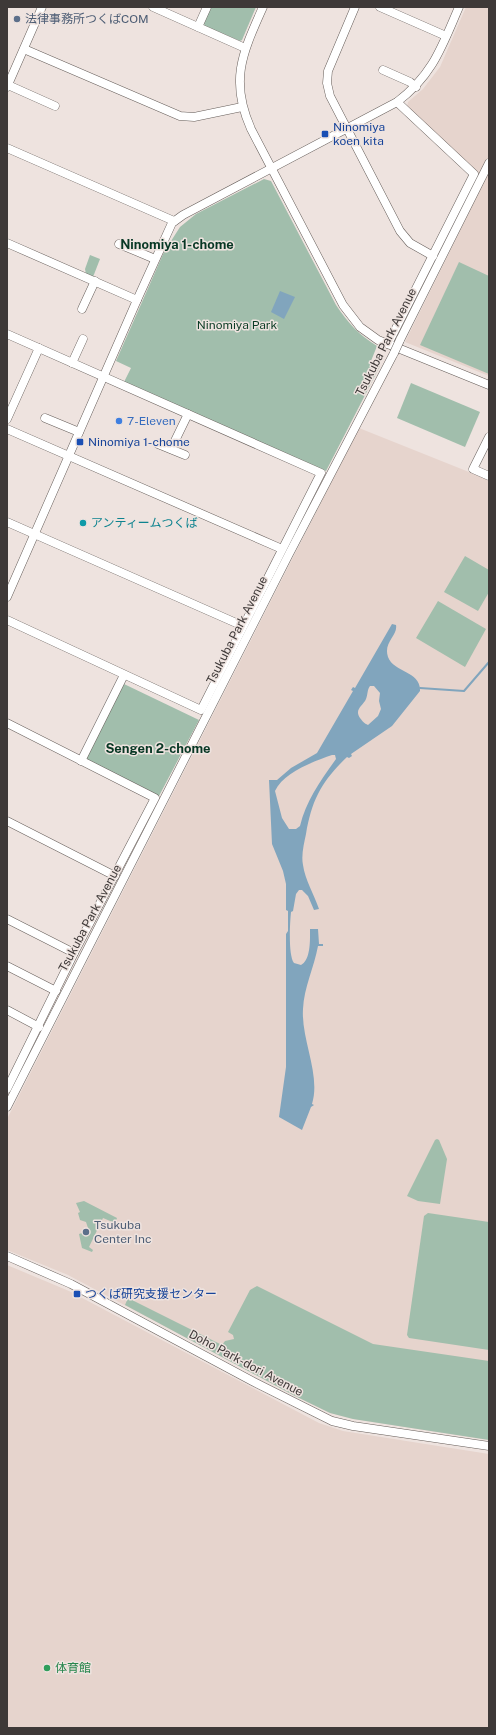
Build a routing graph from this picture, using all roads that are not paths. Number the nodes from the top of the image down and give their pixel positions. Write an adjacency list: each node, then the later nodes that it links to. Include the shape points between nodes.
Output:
1 (42, 7): 11 (street)
2 (154, 7): 8 (street)
3 (207, 7): 8 (street)
4 (263, 7): 10 (street)
5 (355, 7): 18 (street, via 327,77 330,96)
6 (380, 7): 9 (street)
7 (459, 7): 9 (street)
8 (198, 27): 10 (street)
9 (446, 36): 14 (street, via 432,66)
10 (245, 48): 17 (street, via 240,74)
11 (24, 49): 13 (street); 17 (street, via 180,116 194,117)
12 (383, 70): 14 (street)
13 (7, 86): 16 (street)
14 (416, 87): 15 (street)
15 (397, 102): 18 (street); 25 (street, via 474,174)
16 (56, 106)
17 (242, 107): 21 (street)
18 (346, 129): 21 (street); 25 (street, via 400,231 410,243)
19 (7, 148): 22 (street)
20 (489, 163): 66 (street, Tsukuba Park Avenue, bridge)
21 (271, 168): 22 (street); 32 (street, via 343,305 360,327)
22 (174, 221): 26 (street)
23 (7, 243): 27 (street)
24 (119, 244): 26 (street)
25 (433, 256): 32 (street)
26 (155, 259): 28 (street)
27 (95, 281): 28 (street); 29 (street)
28 (137, 300): 35 (street)
29 (82, 309)
30 (7, 334): 33 (street)
31 (83, 339): 34 (street)
32 (388, 344): 36 (street)
33 (39, 348): 34 (street); 39 (street)
34 (72, 363): 35 (street)
35 (103, 377): 37 (street); 41 (street)
36 (489, 385)
37 (188, 414): 44 (street); 50 (street, via 321,473)
38 (44, 418): 41 (street)
39 (7, 420)
40 (7, 429): 46 (street)
41 (79, 432): 46 (street)
42 (489, 437): 47 (street, via 473,469)
43 (158, 444): 44 (street)
44 (171, 449): 45 (street)
45 (185, 455)
46 (68, 456): 49 (street); 50 (street)
47 (489, 476)
48 (7, 522): 49 (street)
49 (34, 534): 51 (street); 53 (street)
50 (282, 549): 53 (street)
51 (7, 597)
52 (7, 620): 54 (street)
53 (243, 626): 54 (street, via 201,710)
54 (124, 675): 56 (street)
55 (7, 723): 56 (street)
56 (80, 761): 58 (street, via 155,798)
57 (7, 821): 58 (street)
58 (115, 876): 60 (street)
59 (7, 919): 60 (street)
60 (74, 953): 62 (street)
61 (7, 966): 62 (street)
62 (56, 991): 64 (street)
63 (7, 1010): 64 (street)
64 (39, 1027): 65 (street)
65 (7, 1089)
66 (7, 1107)
67 (7, 1256): 68 (street, Doho Park-dori Avenue, via 71,1284 332,1421)
68 (489, 1446)

